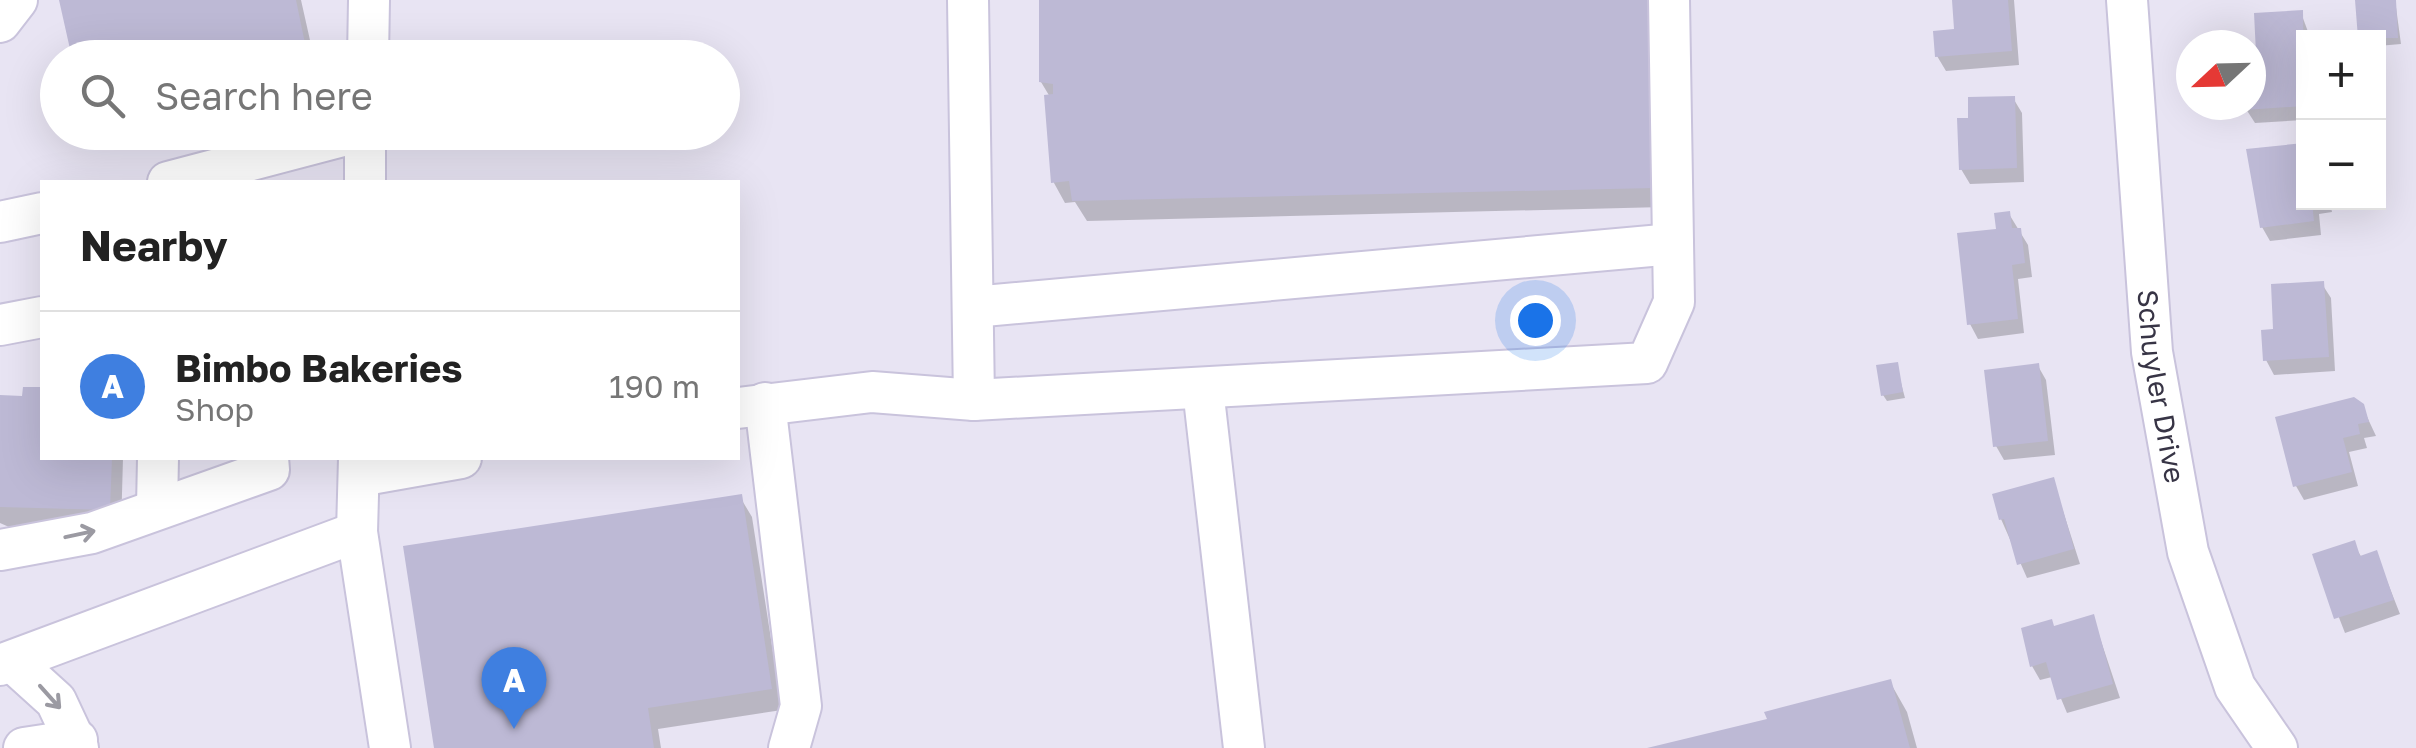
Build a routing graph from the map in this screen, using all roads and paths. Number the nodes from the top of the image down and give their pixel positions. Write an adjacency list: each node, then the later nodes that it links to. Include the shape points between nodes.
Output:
1 (17, 0): 6 (street)
2 (369, 0): 7 (street)
3 (968, 0): 15 (street)
4 (1670, 0): 14 (street)
5 (2127, 0): 34 (street, Schuyler Drive, via 2152,352 2188,552 2234,687)
6 (0, 22)
7 (368, 40)
8 (290, 150): 10 (street)
9 (365, 150): 11 (street)
10 (176, 180)
11 (364, 180)
12 (40, 213): 13 (street)
13 (0, 222)
14 (1673, 244): 15 (street); 18 (street, via 1674,302 1646,363)
15 (973, 307): 19 (street)
16 (40, 317): 17 (street)
17 (0, 325)
18 (1203, 389): 19 (street); 33 (street)
19 (974, 400): 20 (street, via 872,392)
20 (751, 406): 32 (street, via 801,706)
21 (158, 460): 25 (street)
22 (268, 460): 25 (street, via 269,470)
23 (438, 460): 24 (street)
24 (359, 467): 26 (street)
25 (157, 507): 27 (street, one-way to 25, via 92,533)
26 (357, 532): 28 (street); 31 (street)
27 (0, 550)
28 (6, 664): 29 (street, one-way to 29, via 56,701)
29 (78, 744): 30 (street)
30 (24, 748)
31 (390, 748)
32 (789, 748)
33 (1244, 748)
34 (2277, 748)

